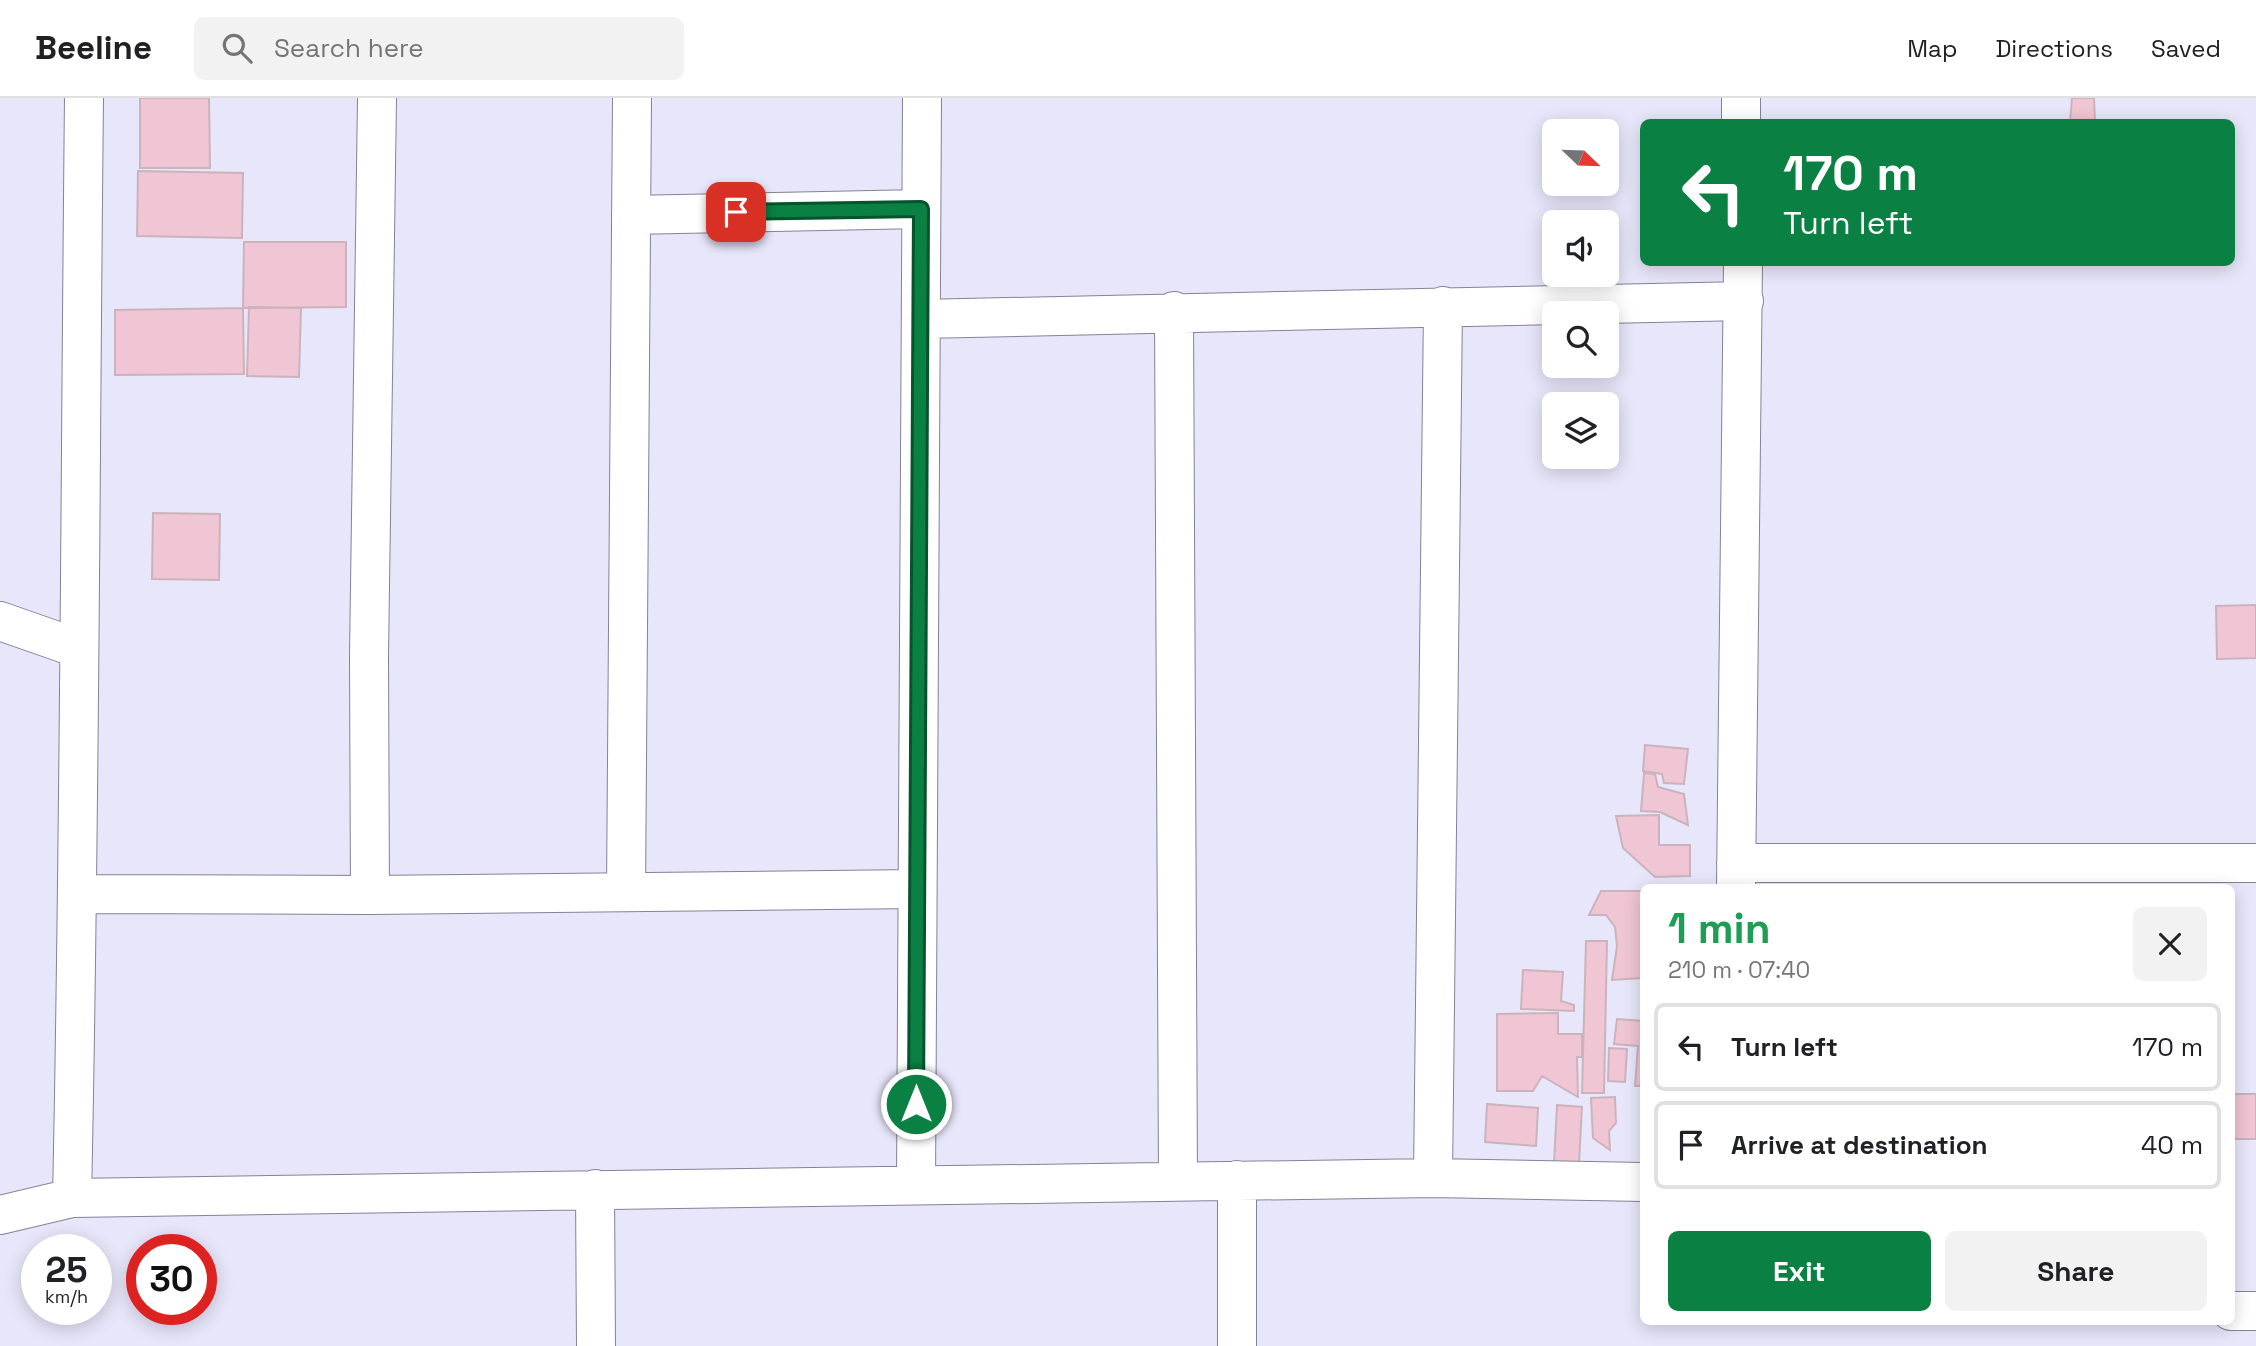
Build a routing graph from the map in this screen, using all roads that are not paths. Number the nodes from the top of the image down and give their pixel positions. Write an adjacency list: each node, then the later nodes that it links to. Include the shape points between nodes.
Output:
1 (84, 98): 15 (street)
2 (377, 98): 21 (street)
3 (632, 98): 8 (street)
4 (922, 98): 7 (street)
5 (1741, 98): 6 (street)
6 (1741, 119)
7 (921, 209): 8 (street); 13 (street)
8 (631, 215): 19 (street)
9 (1743, 266): 10 (street)
10 (1744, 301): 11 (street); 17 (street)
11 (1443, 306): 12 (street); 22 (street)
12 (1174, 311): 13 (street); 24 (street)
13 (921, 319): 18 (street)
14 (0, 621): 15 (street)
15 (78, 648): 20 (street)
16 (2256, 863): 17 (street)
17 (1736, 875)
18 (917, 889): 19 (street); 26 (street)
19 (626, 892): 21 (street)
20 (79, 894): 21 (street); 28 (street)
21 (370, 895)
22 (1433, 1178): 23 (street); 25 (street)
23 (1237, 1180): 24 (street); 33 (street)
24 (1178, 1181): 26 (street)
25 (1640, 1182)
26 (916, 1185): 27 (street)
27 (595, 1189): 28 (street); 32 (street)
28 (72, 1198): 29 (street)
29 (0, 1215)
30 (2235, 1311): 31 (street)
31 (2256, 1311)
32 (596, 1346)
33 (1237, 1346)

